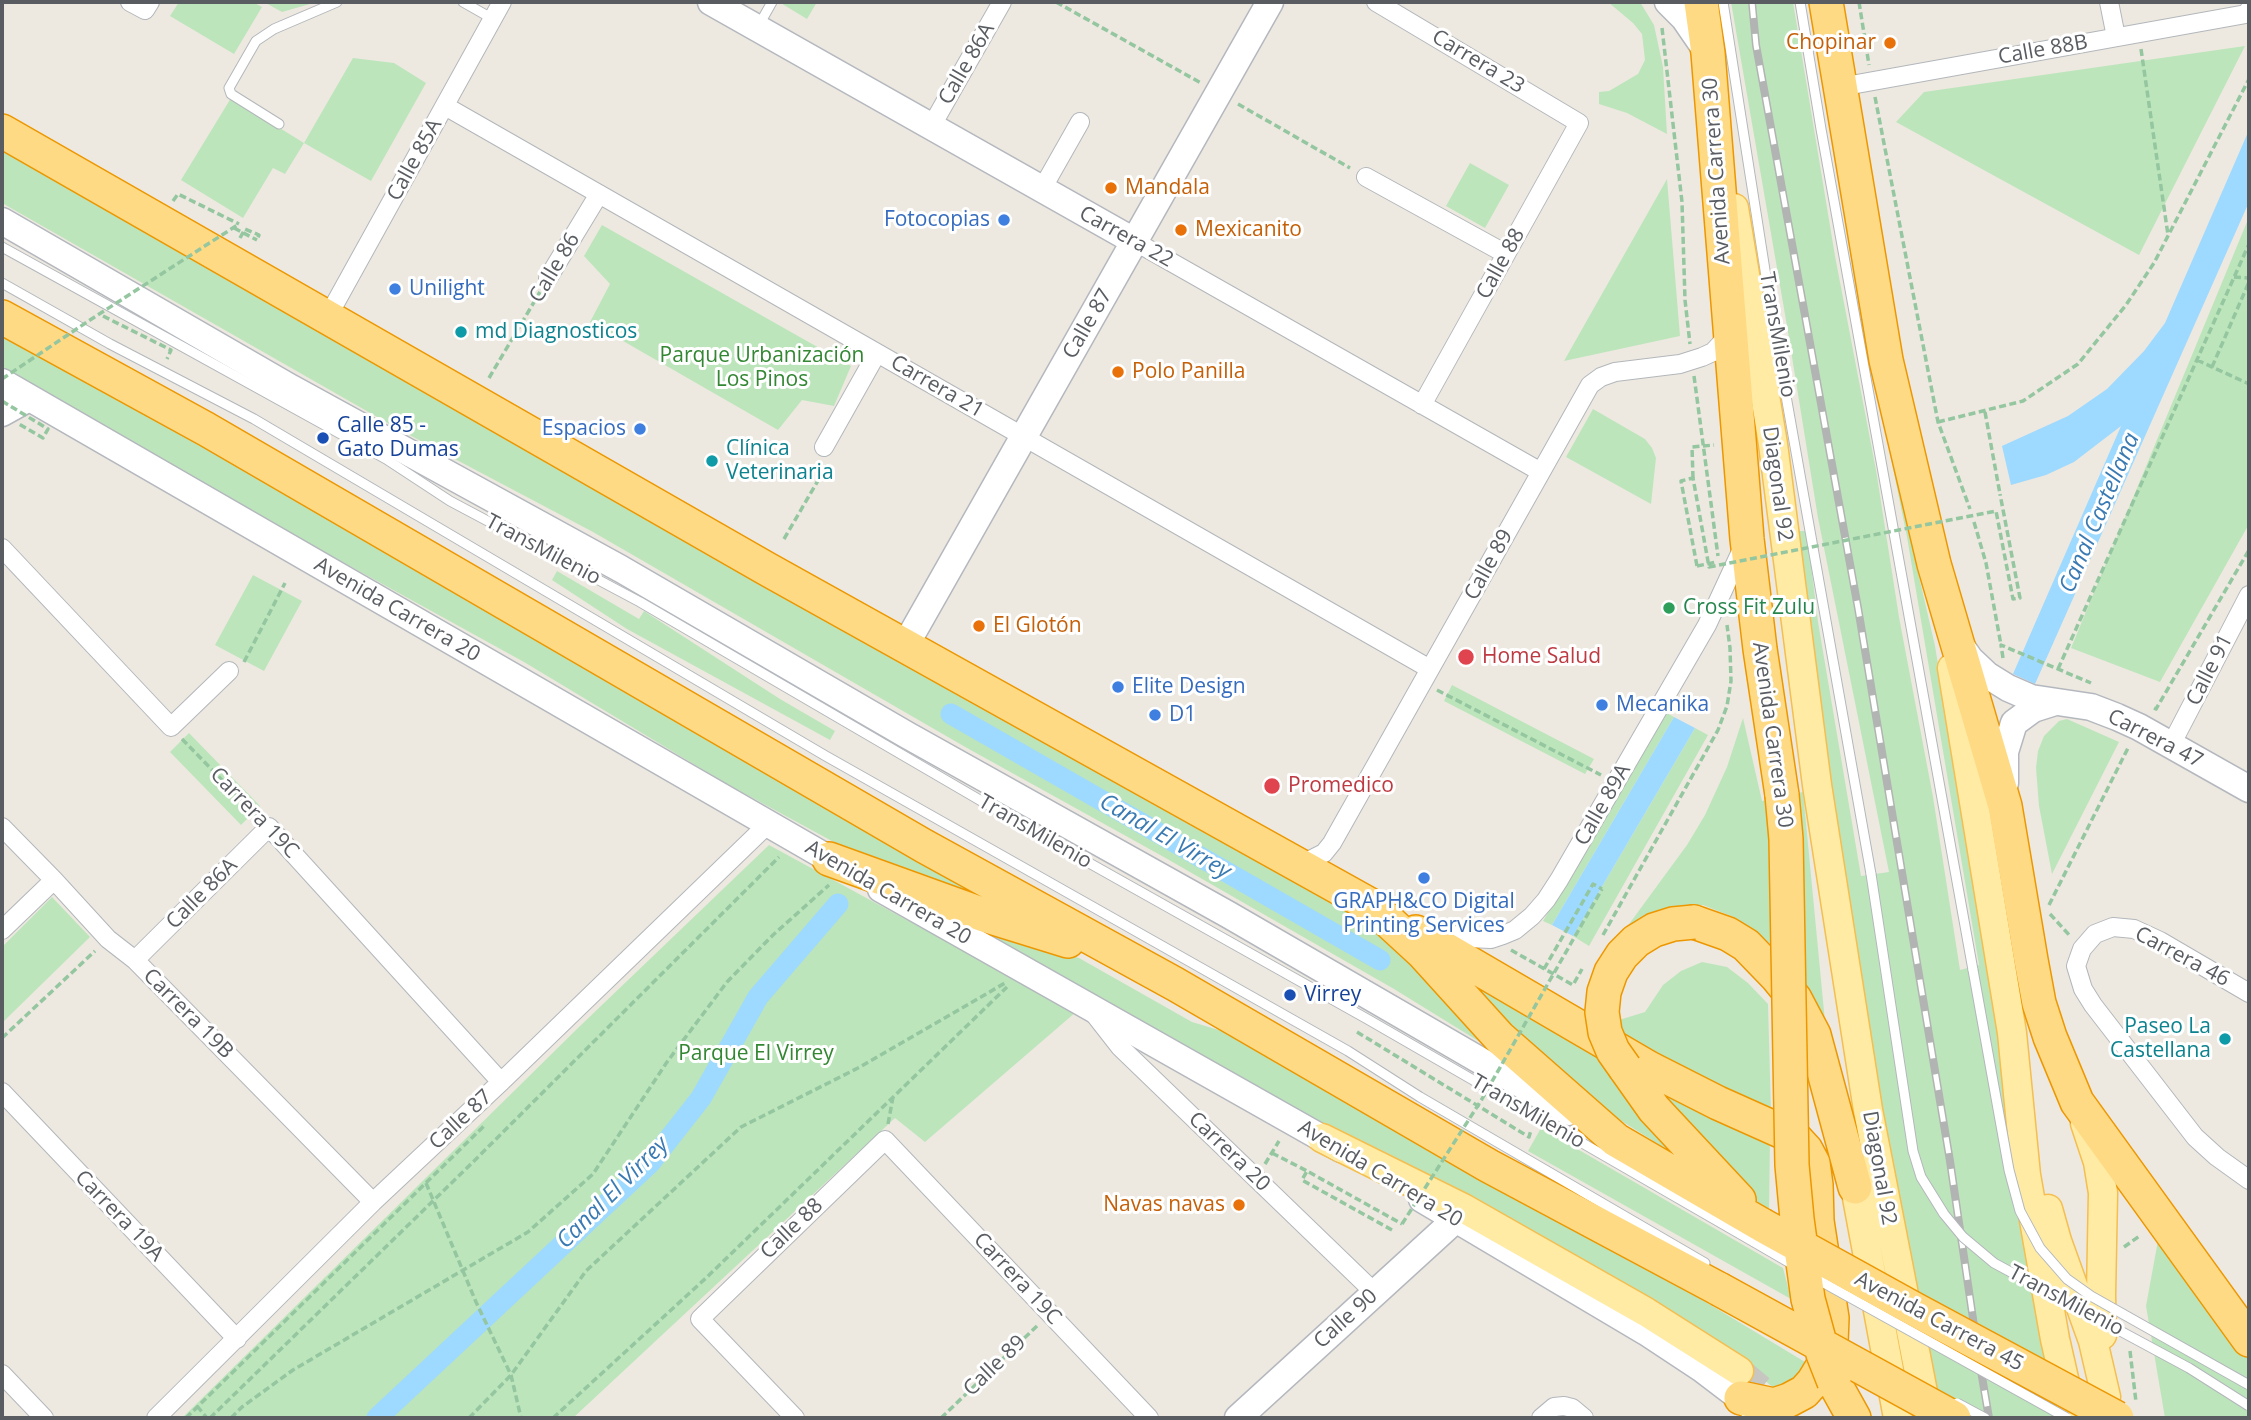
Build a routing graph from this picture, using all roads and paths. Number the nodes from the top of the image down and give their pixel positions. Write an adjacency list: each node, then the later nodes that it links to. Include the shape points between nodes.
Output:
1 (337, 2): 27 (lane, via 256,41 229,89)
2 (463, 2): 17 (lane)
3 (502, 2): 17 (street, Calle 85A)
4 (711, 2): 18 (main road, Carrera 22)
5 (772, 2): 18 (lane)
6 (1002, 2): 28 (street, Calle 86A)
7 (1270, 2): 38 (main road, Calle 87)
8 (1376, 2): 26 (street, Carrera 23)
9 (1701, 2): 21 (highway, Avenida Carrera 30)
10 (1723, 2): 153 (lane, TransMilenio, bridge, via 1871,874 1913,1151 1921,1177 1963,1237 1994,1263)
11 (1800, 2): 151 (lane, TransMilenio, bridge, via 2020,1211 2040,1248 2067,1279)
12 (1826, 2): 23 (highway)
13 (1859, 2): 23 (path)
14 (2109, 2): 20 (street)
15 (1665, 12): 21 (main road, via 1684,18); 53 (path)
16 (2248, 12): 19 (street, Calle 88B)
17 (493, 19): 24 (street, Calle 85A)
18 (757, 28): 28 (main road, Carrera 22)
19 (2138, 33): 20 (street, Calle 88B); 37 (path)
20 (2116, 37): 23 (street, Calle 88B)
21 (1709, 53): 49 (highway, Avenida Carrera 30); 99 (main road, Diagonal 92, via 1773,444)
22 (2249, 79): 37 (path)
23 (1856, 84): 63 (path); 75 (highway, via 1885,360)
24 (444, 106): 32 (street, Carrera 21); 48 (street, Calle 85A)
25 (1080, 122): 31 (street)
26 (1579, 122): 41 (street, Calle 88)
27 (279, 124)
28 (931, 127): 31 (main road, Carrera 22)
29 (2, 131): 48 (highway)
30 (1366, 177): 41 (street)
31 (1042, 189): 38 (main road, Carrera 22)
32 (599, 194): 43 (street, Calle 86); 50 (street, Carrera 21)
33 (172, 204): 35 (path, via 178,194 239,225)
34 (2, 221): 125 (main road, via 1229,915)
35 (234, 228): 36 (path, bridge, via 257,240 260,235); 56 (path, bridge)
36 (245, 229)
37 (2168, 235): 61 (path, via 2126,305 2078,364 2023,401)
38 (1134, 241): 60 (street, Carrera 22); 64 (main road, Calle 87)
39 (2249, 244): 42 (path)
40 (2, 247): 137 (lane, TransMilenio, via 386,459 450,501 640,602 1369,1020)
41 (1506, 254): 60 (street, Calle 88)
42 (2234, 277): 44 (path); 52 (path)
43 (548, 278): 55 (path, Calle 86)
44 (2249, 280): 54 (path)
45 (2, 283): 139 (lane, TransMilenio, via 254,419 802,742 1348,1051)
46 (103, 316): 51 (path, bridge, via 171,350)
47 (2, 317): 105 (highway, via 206,429 924,846)
48 (327, 318): 80 (highway)
49 (1729, 335): 53 (street, Calle 89, via 1713,352); 72 (highway, Avenida Carrera 30)
50 (877, 353): 64 (street, Carrera 21); 66 (street)
51 (167, 359)
52 (2197, 360): 54 (path); 81 (path, via 2058,669)
53 (1692, 361): 67 (street, Calle 89, via 1601,377 1581,400); 68 (path, bridge, via 1719,562 1697,566 1681,481)
54 (2212, 367): 57 (path)
55 (489, 377)
56 (2, 380): 58 (main road, Avenida Carrera 20)
57 (2249, 384)
58 (29, 398): 62 (main road); 91 (main road, Avenida Carrera 20)
59 (2, 401): 62 (path, bridge, via 48,429 43,438)
60 (1422, 405): 67 (street, Carrera 22)
61 (1985, 412): 63 (path); 68 (path, bridge, via 2020,598 2012,599 1996,511 1709,567)
62 (10, 418)
63 (1938, 422): 69 (path)
64 (1024, 437): 80 (main road, Calle 87); 83 (street, Carrera 21)
65 (1692, 447): 68 (path)
66 (828, 452): 71 (path)
67 (1541, 472): 83 (street, Calle 89)
68 (1693, 478)
69 (1970, 509)
70 (1974, 522): 79 (path)
71 (784, 539)
72 (1746, 539): 88 (street, Calle 89A, via 1707,625); 171 (highway, Avenida Carrera 30, bridge, via 1782,795 1797,1219 1808,1299 1822,1354)
73 (2, 548): 86 (street)
74 (2249, 550): 85 (path)
75 (1934, 564): 78 (highway); 114 (main road)
76 (285, 583): 82 (path, via 243,664)
77 (2249, 595): 87 (street, Calle 91)
78 (1955, 639): 84 (main road, Carrera 47, via 1987,675 2031,698); 90 (highway)
79 (2001, 645)
80 (905, 646): 96 (highway)
81 (2018, 653)
82 (229, 671): 86 (street)
83 (1426, 676): 88 (path); 96 (street, Calle 89, via 1332,843 1324,853)
84 (2056, 702): 85 (main road, Carrera 47); 90 (main road, via 2033,709 2014,723 2005,752)
85 (2147, 718): 87 (main road, Carrera 47); 103 (path, via 2047,911)
86 (171, 727): 93 (path, Carrera 19C)
87 (2171, 745): 89 (main road, Carrera 47)
88 (1616, 783): 102 (street, Calle 89A, via 1546,900 1515,930)
89 (2249, 789)
90 (2005, 806): 118 (highway, via 2039,1003)
91 (768, 824): 94 (main road, Avenida Carrera 20); 113 (street, Calle 87)
92 (2, 827): 97 (street, Carrera 19B)
93 (269, 827): 104 (street, Calle 86A); 113 (street, Carrera 19C)
94 (796, 840): 95 (main road, Avenida Carrera 20); 133 (path)
95 (838, 864): 105 (highway); 106 (main road, Avenida Carrera 20); 138 (path, via 727,982 593,1174 528,1231)
96 (1300, 865): 98 (highway)
97 (54, 880): 100 (street); 101 (street, Carrera 19B)
98 (1372, 906): 102 (street, via 1449,934); 125 (highway, via 1500,1038); 152 (highway, via 1649,1068 1794,1137 1806,1150 1813,1163 1832,1318 1827,1359 1804,1392 1789,1400 1774,1405)
99 (1837, 917): 132 (main road, Diagonal 92); 154 (main road, Diagonal 92, via 1870,1122)
100 (2, 930)
101 (108, 939): 104 (street, Carrera 19B); 112 (path)
102 (1491, 939): 107 (path)
103 (2082, 949): 109 (street, Carrera 46, via 2095,934 2113,927 2134,929); 130 (street, via 2077,966 2092,1005 2195,1137)
104 (135, 960): 134 (street, Carrera 19B)
105 (1131, 960): 139 (highway, via 1489,1166)
106 (1022, 969): 110 (main road, Avenida Carrera 20); 116 (path); 149 (path, via 1009,981 860,1067 741,1126 586,1271)
107 (1544, 969): 108 (path); 117 (path, bridge, via 1593,884 1602,889)
108 (1573, 985)
109 (2249, 993)
110 (1088, 1007): 121 (main road, Avenida Carrera 20); 129 (street, Carrera 20, via 1120,1047)
111 (1357, 1032): 122 (path, via 1529,1137 1532,1130)
112 (2, 1038)
113 (501, 1082): 127 (street, Calle 87)
114 (2018, 1083): 155 (main road, via 2057,1241 2093,1341); 174 (main road, via 2026,1175)
115 (2, 1092): 143 (street, Carrera 19A)
116 (893, 1095): 124 (path); 164 (path, via 706,1278)
117 (1482, 1100): 119 (path); 128 (path, bridge, via 1402,1223)
118 (2077, 1102): 145 (highway); 155 (main road, via 2104,1194 2101,1295)
119 (1492, 1106)
120 (494, 1116): 131 (path)
121 (1291, 1120): 123 (main road, Avenida Carrera 20); 126 (path)
122 (1522, 1124)
123 (1322, 1138): 135 (main road, Avenida Carrera 20); 152 (main road, via 1475,1215 1646,1312)
124 (885, 1140): 141 (street, Carrera 19C); 165 (street, Calle 88, via 700,1318)
125 (1616, 1140): 137 (highway)
126 (1272, 1153): 128 (path); 129 (path)
127 (415, 1162): 131 (path); 134 (street, Calle 87)
128 (1307, 1171): 136 (path, via 1301,1180)
129 (1256, 1178): 140 (street, Carrera 20)
130 (2249, 1180)
131 (426, 1183): 133 (path); 159 (path)
132 (1855, 1187): 137 (highway, bridge, via 1814,1035 1777,977 1746,945 1728,934 1694,922 1654,930 1636,940 1611,972 1603,1002 1605,1032 1654,1109); 156 (main road, Diagonal 92)
133 (433, 1201): 138 (path); 160 (path)
134 (373, 1202): 143 (street, Calle 87)
135 (1455, 1220): 140 (main road, Calle 90); 152 (main road, Avenida Carrera 20)
136 (1392, 1230)
137 (1758, 1233): 155 (highway, Avenida Carrera 45, bridge); 173 (lane, TransMilenio, bridge, via 1892,1322)
138 (463, 1270): 149 (path); 161 (path, via 293,1370)
139 (1717, 1279): 154 (highway, bridge)
140 (1375, 1293): 168 (main road, Calle 90)
141 (1050, 1314): 166 (path, Calle 89); 167 (street, Carrera 19C)
142 (1797, 1314): 144 (lane)
143 (237, 1339): 158 (street, Calle 87)
144 (1844, 1340)
145 (2249, 1340)
146 (1879, 1360): 147 (lane)
147 (1902, 1373)
148 (2, 1374): 157 (street)
149 (511, 1375): 162 (path); 163 (path)
150 (1914, 1379): 154 (lane)
151 (2249, 1385)
152 (1748, 1396)
153 (2249, 1405)
154 (1942, 1407): 172 (lane, bridge)
155 (2111, 1411)
156 (1894, 1414)
157 (44, 1418)
158 (156, 1418)
159 (186, 1418)
160 (210, 1418)
161 (231, 1418)
162 (469, 1418)
163 (521, 1418)
164 (553, 1418)
165 (795, 1418)
166 (941, 1418)
167 (1149, 1418)
168 (1238, 1418)
169 (1541, 1418): 170 (street, via 1554,1407 1564,1406)
170 (1584, 1418)
171 (1854, 1418)
172 (1985, 1418)
173 (2067, 1418)
174 (2073, 1418)

